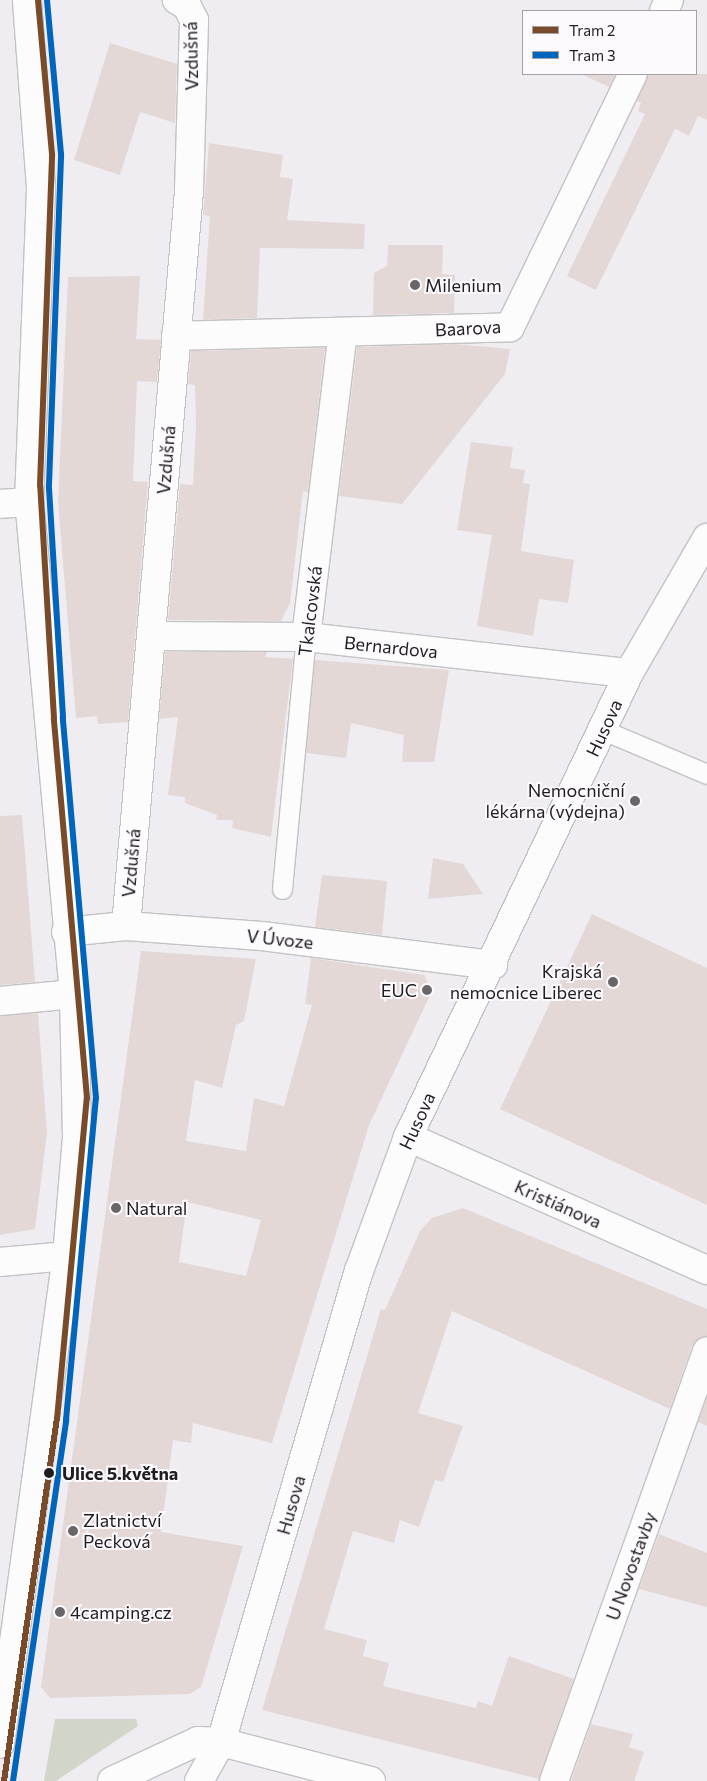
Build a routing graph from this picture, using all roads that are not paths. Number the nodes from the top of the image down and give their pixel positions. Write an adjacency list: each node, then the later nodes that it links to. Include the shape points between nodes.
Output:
1 (27, 0): 6 (street, via 41,188)
2 (186, 2): 5 (street, Vzdušná, via 194,20 189,191)
3 (633, 75): 4 (street, Baarova, via 510,327)
4 (343, 333): 5 (street, Baarova); 10 (street, Tkalcovská)
5 (176, 336): 9 (street, Vzdušná)
6 (29, 502): 7 (street); 16 (street)
7 (0, 504)
8 (707, 538): 11 (street, Husova)
9 (152, 636): 10 (street, Bernardova); 15 (street, Vzdušná)
10 (306, 637): 11 (street, Bernardova); 14 (lane, Tkalcovská)
11 (629, 673): 12 (street, Husova)
12 (603, 730): 13 (lane); 17 (street, Husova)
13 (707, 774)
14 (282, 889)
15 (126, 926): 16 (street, V Úvoze); 17 (street, V Úvoze, via 262,936)
16 (66, 932): 18 (street)
17 (493, 965): 20 (street, Husova)
18 (74, 994): 19 (street); 21 (street, via 77,1137)
19 (0, 1001)
20 (408, 1137): 23 (street, Kristiánova); 26 (street, Husova, via 359,1271)
21 (67, 1256): 22 (street); 25 (street)
22 (0, 1262)
23 (707, 1270)
24 (707, 1351): 33 (street, U Novostavby)
25 (2, 1705): 27 (street)
26 (221, 1742): 28 (street); 31 (street, Husova); 32 (street)
27 (0, 1744)
28 (179, 1747): 29 (street); 30 (street)
29 (112, 1781)
30 (144, 1781)
31 (199, 1781)
32 (370, 1781)
33 (554, 1781)

